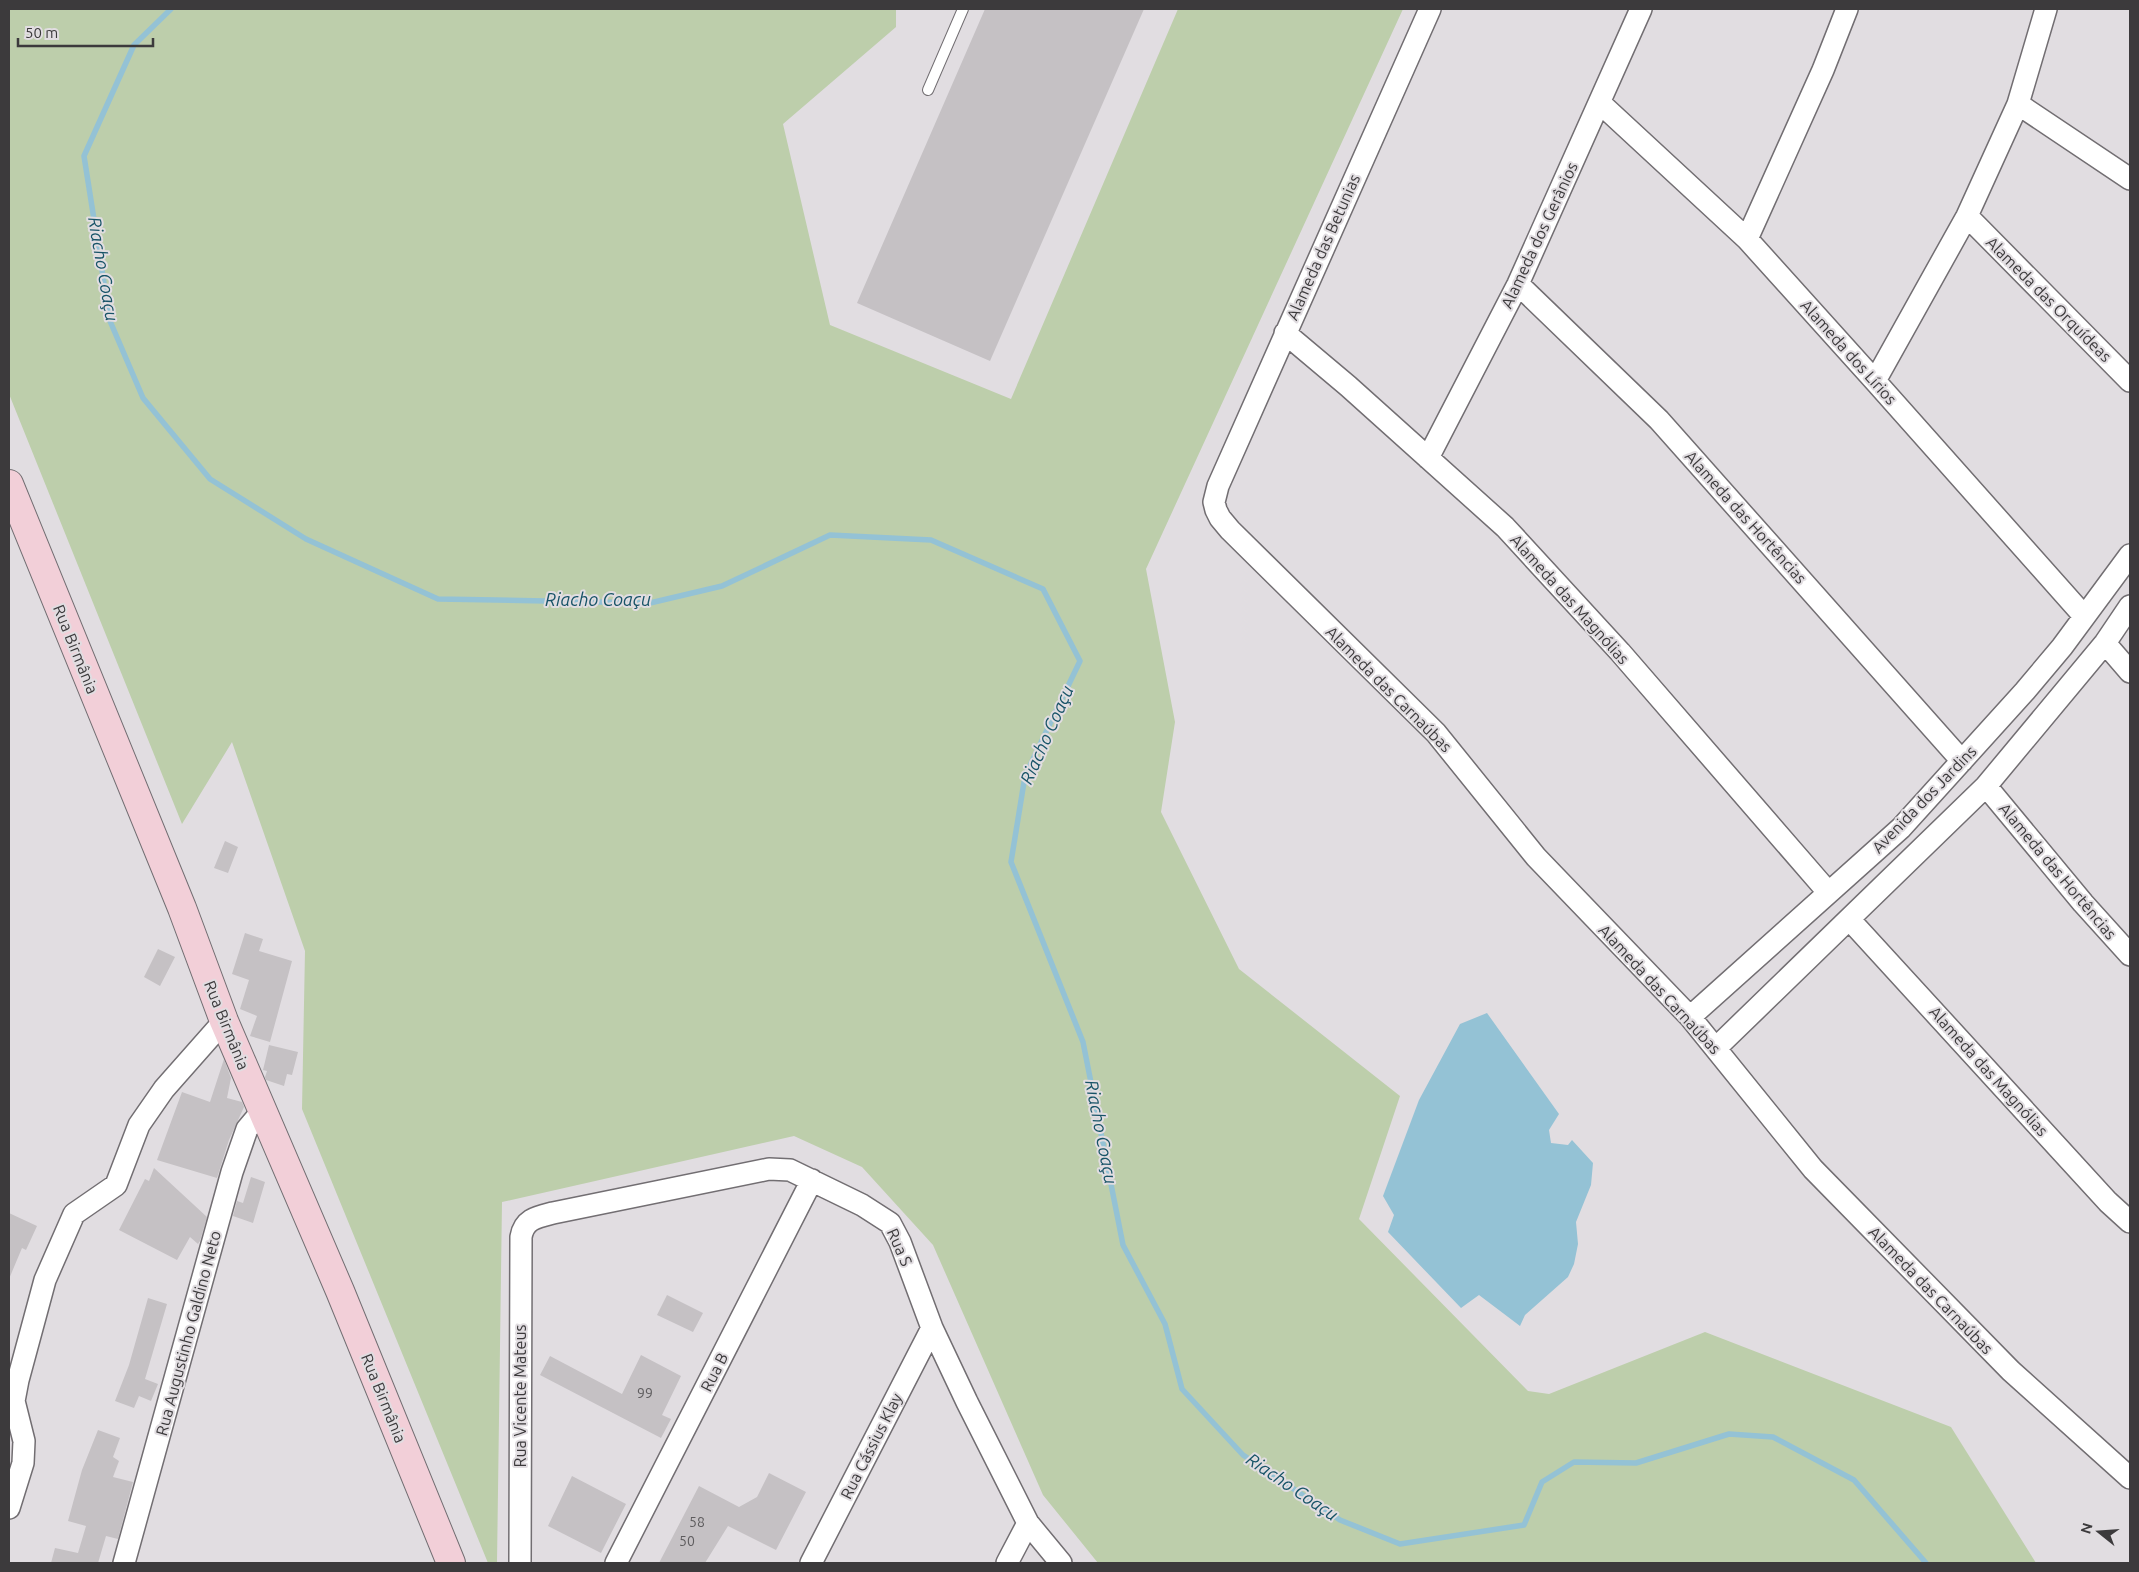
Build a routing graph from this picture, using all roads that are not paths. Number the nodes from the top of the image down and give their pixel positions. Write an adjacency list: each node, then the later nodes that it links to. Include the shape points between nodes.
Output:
1 (963, 9): 6 (lane)
2 (1430, 9): 13 (street, Alameda das Betunias)
3 (1641, 9): 7 (street, Alameda dos Gerânios)
4 (1847, 9): 11 (street)
5 (2046, 9): 8 (street)
6 (928, 90)
7 (1600, 103): 11 (street, Alameda dos Lírios); 12 (street, Alameda dos Gerânios)
8 (2018, 104): 9 (street); 10 (street)
9 (2130, 179)
10 (1967, 216): 14 (street); 15 (street, Alameda das Orquídeas)
11 (1747, 239): 14 (street, Alameda dos Lírios)
12 (1518, 284): 16 (street, Alameda dos Gerânios); 26 (street, Alameda das Hortências, via 1660,420)
13 (1285, 333): 16 (street, Alameda das Magnólias); 18 (street, Alameda das Betunias)
14 (1876, 381): 21 (street, Alameda dos Lírios)
15 (2130, 381)
16 (1428, 458): 30 (street, Alameda das Magnólias, via 1505,527 1531,555 1620,652)
17 (9, 484): 34 (street, Rua Birmânia, via 182,908)
18 (1218, 486): 33 (street, Alameda das Carnaúbas, via 1214,502 1216,510 1230,530 1436,733 1536,857)
19 (2130, 555): 21 (street, Avenida dos Jardins)
20 (2130, 606): 22 (street, Avenida dos Jardins)
21 (2084, 616): 24 (street, Avenida dos Jardins)
22 (2105, 643): 23 (street); 25 (street, Avenida dos Jardins)
23 (2130, 672)
24 (2025, 691): 25 (street); 26 (street, Avenida dos Jardins)
25 (2048, 711): 27 (street, Avenida dos Jardins)
26 (1962, 761): 28 (street, Avenida dos Jardins)
27 (1986, 786): 29 (street, Avenida dos Jardins); 32 (street, Alameda das Hortências, via 2083,904)
28 (1901, 828): 29 (street); 30 (street, Avenida dos Jardins)
29 (1921, 848): 31 (street, Avenida dos Jardins)
30 (1828, 892): 33 (street, Avenida dos Jardins)
31 (1849, 919): 35 (street, Avenida dos Jardins); 38 (street, Alameda das Magnólias, via 2101,1195)
32 (2130, 955)
33 (1690, 1017): 35 (street, Alameda das Carnaúbas)
34 (224, 1021): 36 (street, Rua Birmânia); 42 (street, via 164,1089 139,1126 116,1185 74,1214 45,1280 18,1380 14,1401 24,1441 23,1463)
35 (1716, 1048): 41 (street, Alameda das Carnaúbas, via 1827,1183 2010,1371)
36 (264, 1110): 44 (street, Rua Augustinho Galdino Neto, via 248,1126 232,1172); 45 (street, Rua Birmânia)
37 (812, 1180): 39 (street, Rua S, via 790,1170 769,1169 538,1216); 40 (street, Rua S, via 890,1223); 47 (street, Rua B)
38 (2130, 1222)
39 (523, 1228): 46 (street, Rua Vicente Mateus, via 520,1237)
40 (932, 1328): 43 (street, Rua S); 48 (street, Rua Cássius Klay)
41 (2130, 1478)
42 (9, 1508)
43 (1028, 1523): 49 (street); 50 (street, Rua S)
44 (124, 1563)
45 (451, 1563)
46 (520, 1563)
47 (616, 1563)
48 (811, 1563)
49 (1007, 1563)
50 (1061, 1563)

